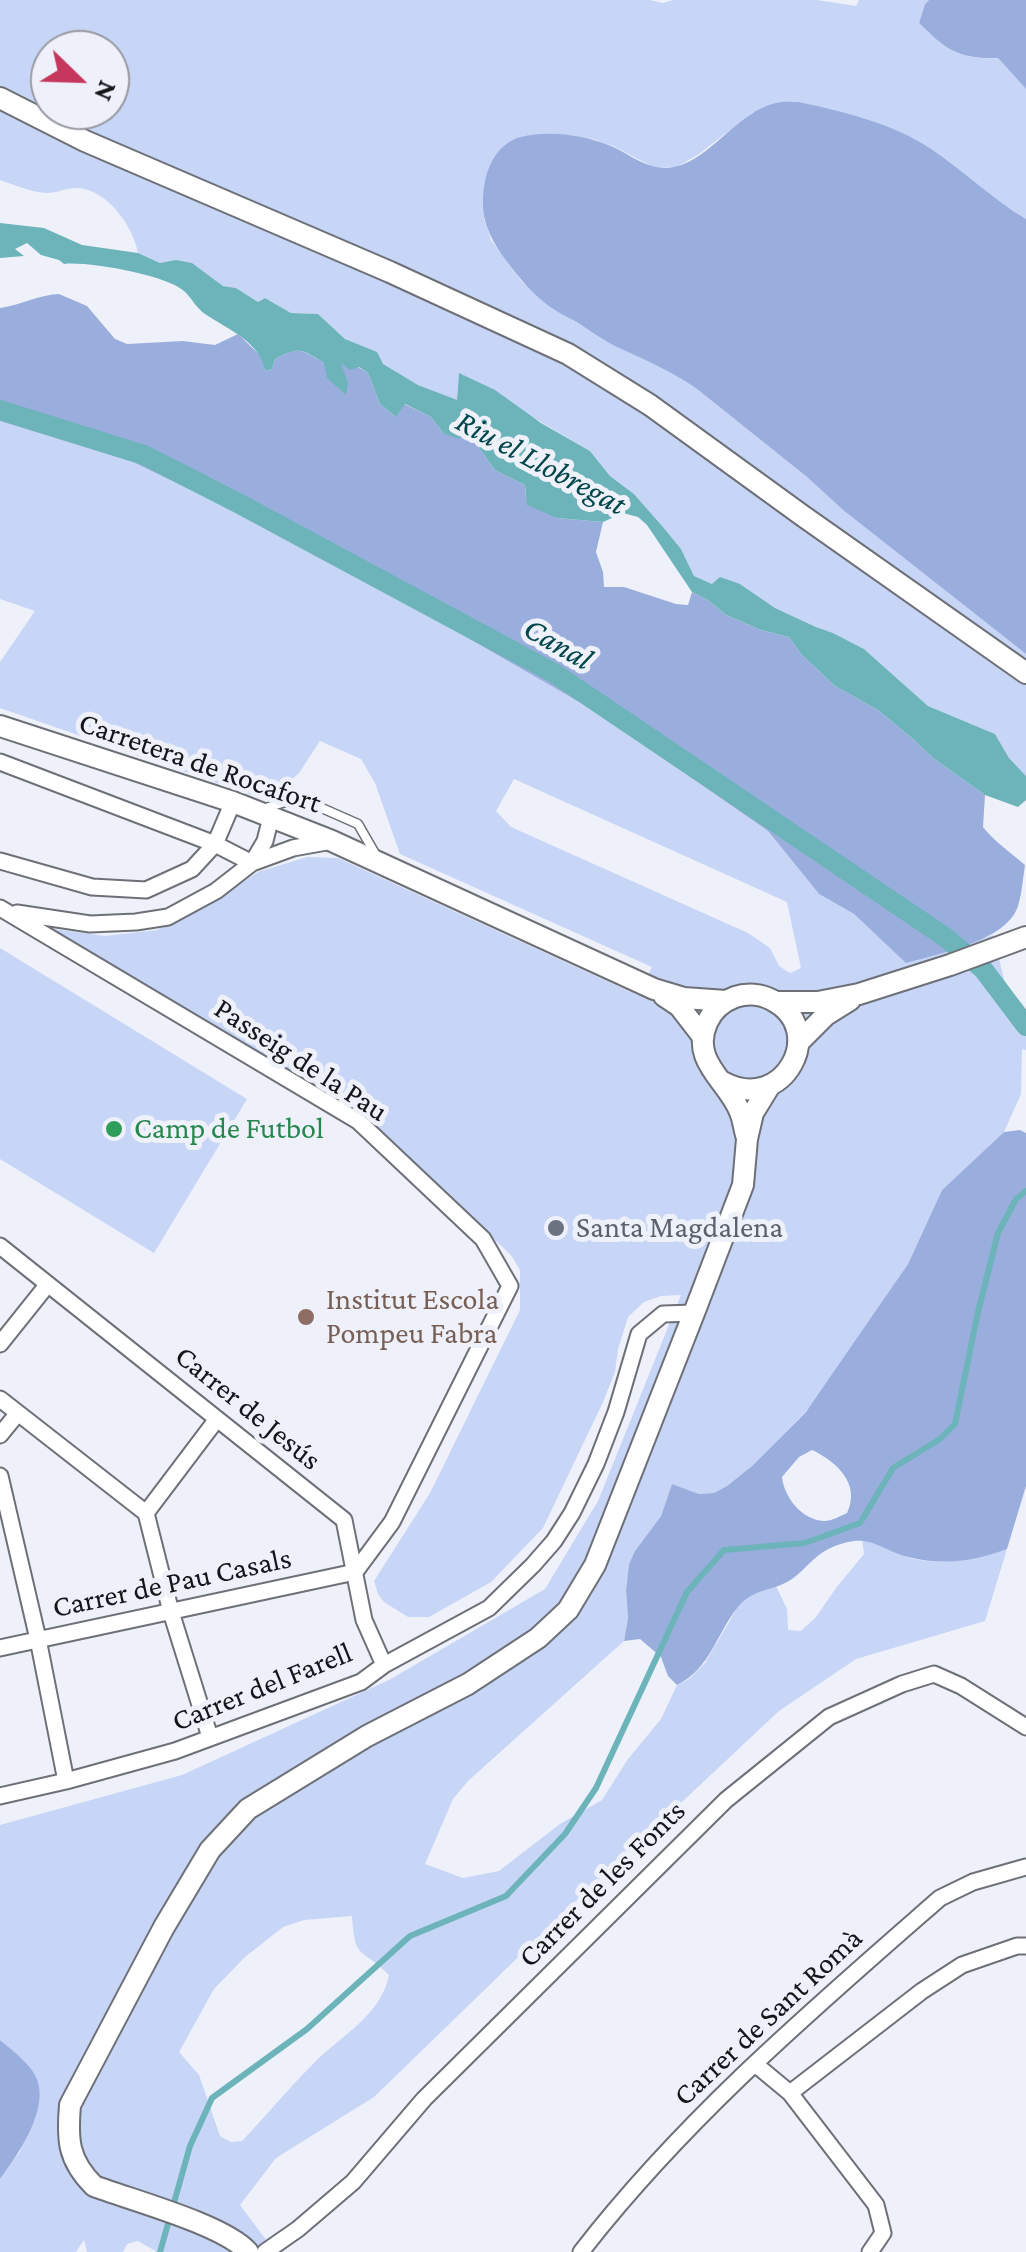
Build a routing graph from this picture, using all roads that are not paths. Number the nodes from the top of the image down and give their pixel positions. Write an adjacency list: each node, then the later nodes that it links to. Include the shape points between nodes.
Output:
1 (0, 98): 2 (street, via 568,354 650,405)
2 (1026, 673)
3 (0, 726): 5 (street, Carretera de Rocafort)
4 (0, 762): 8 (street)
5 (233, 802): 6 (street, Carretera de Rocafort); 8 (street)
6 (263, 814): 7 (street, Carretera de Rocafort); 10 (lane, via 298,798 358,824); 11 (street, via 265,841)
7 (332, 840): 10 (street, Carretera de Rocafort); 11 (street)
8 (215, 844): 9 (street, via 192,869 146,890 92,888); 11 (street)
9 (0, 861)
10 (379, 861): 14 (street, Carretera de Rocafort)
11 (252, 862): 12 (street, via 168,917 90,924)
12 (1, 910): 33 (street, Passeig de la Pau, via 358,1121 483,1239 510,1286 392,1522)
13 (1026, 937): 15 (street)
14 (654, 989): 16 (street); 18 (street, via 679,1006)
15 (859, 994): 17 (street); 19 (street)
16 (726, 1001): 17 (street, via 751,995); 18 (street)
17 (776, 1002): 19 (street, via 791,1017)
18 (703, 1037): 20 (street, via 707,1062)
19 (798, 1043): 21 (street, via 788,1071)
20 (723, 1082): 21 (street, via 750,1090); 22 (street)
21 (769, 1087): 22 (street)
22 (747, 1139): 25 (street, via 743,1185)
23 (0, 1246): 24 (street, Carrer de Jesús)
24 (48, 1284): 26 (street); 29 (street, Carrer de Jesús)
25 (694, 1313): 37 (street, Carrer del Farell, via 662,1314 639,1334 596,1464 554,1542 533,1566 489,1608); 46 (street, via 595,1565 568,1610 468,1684 366,1736 248,1809 210,1850 70,2105 71,2152 94,2186 215,2229)
26 (0, 1344)
27 (0, 1399): 28 (street)
28 (18, 1413): 30 (street); 32 (street)
29 (217, 1419): 32 (street); 33 (street, Carrer de Jesús, via 344,1520)
30 (0, 1435)
31 (0, 1476): 35 (street)
32 (146, 1513): 34 (street)
33 (355, 1572): 34 (street, Carrer de Pau Casals); 37 (street, Carrer de Jesús, via 364,1620)
34 (171, 1612): 35 (street, Carrer de Pau Casals); 39 (street)
35 (38, 1639): 36 (street, Carrer de Pau Casals); 40 (street)
36 (0, 1648)
37 (384, 1665): 39 (street, Carrer del Farell, via 361,1682)
38 (1026, 1727): 47 (street, Carrer de les Fonts, via 934,1674 829,1717 726,1800 424,2099 353,2182)
39 (210, 1736): 40 (street, Carrer del Farell)
40 (66, 1781): 41 (street)
41 (0, 1796)
42 (1026, 1867): 44 (street, Carrer de Sant Romà, via 940,1898)
43 (1026, 1946): 45 (street, via 962,1965)
44 (755, 2064): 45 (street); 48 (street, Carrer de Sant Romà, via 674,2142)
45 (790, 2093): 49 (street, via 876,2204 883,2232)
46 (248, 2252)
47 (266, 2252)
48 (581, 2252)
49 (870, 2252)

